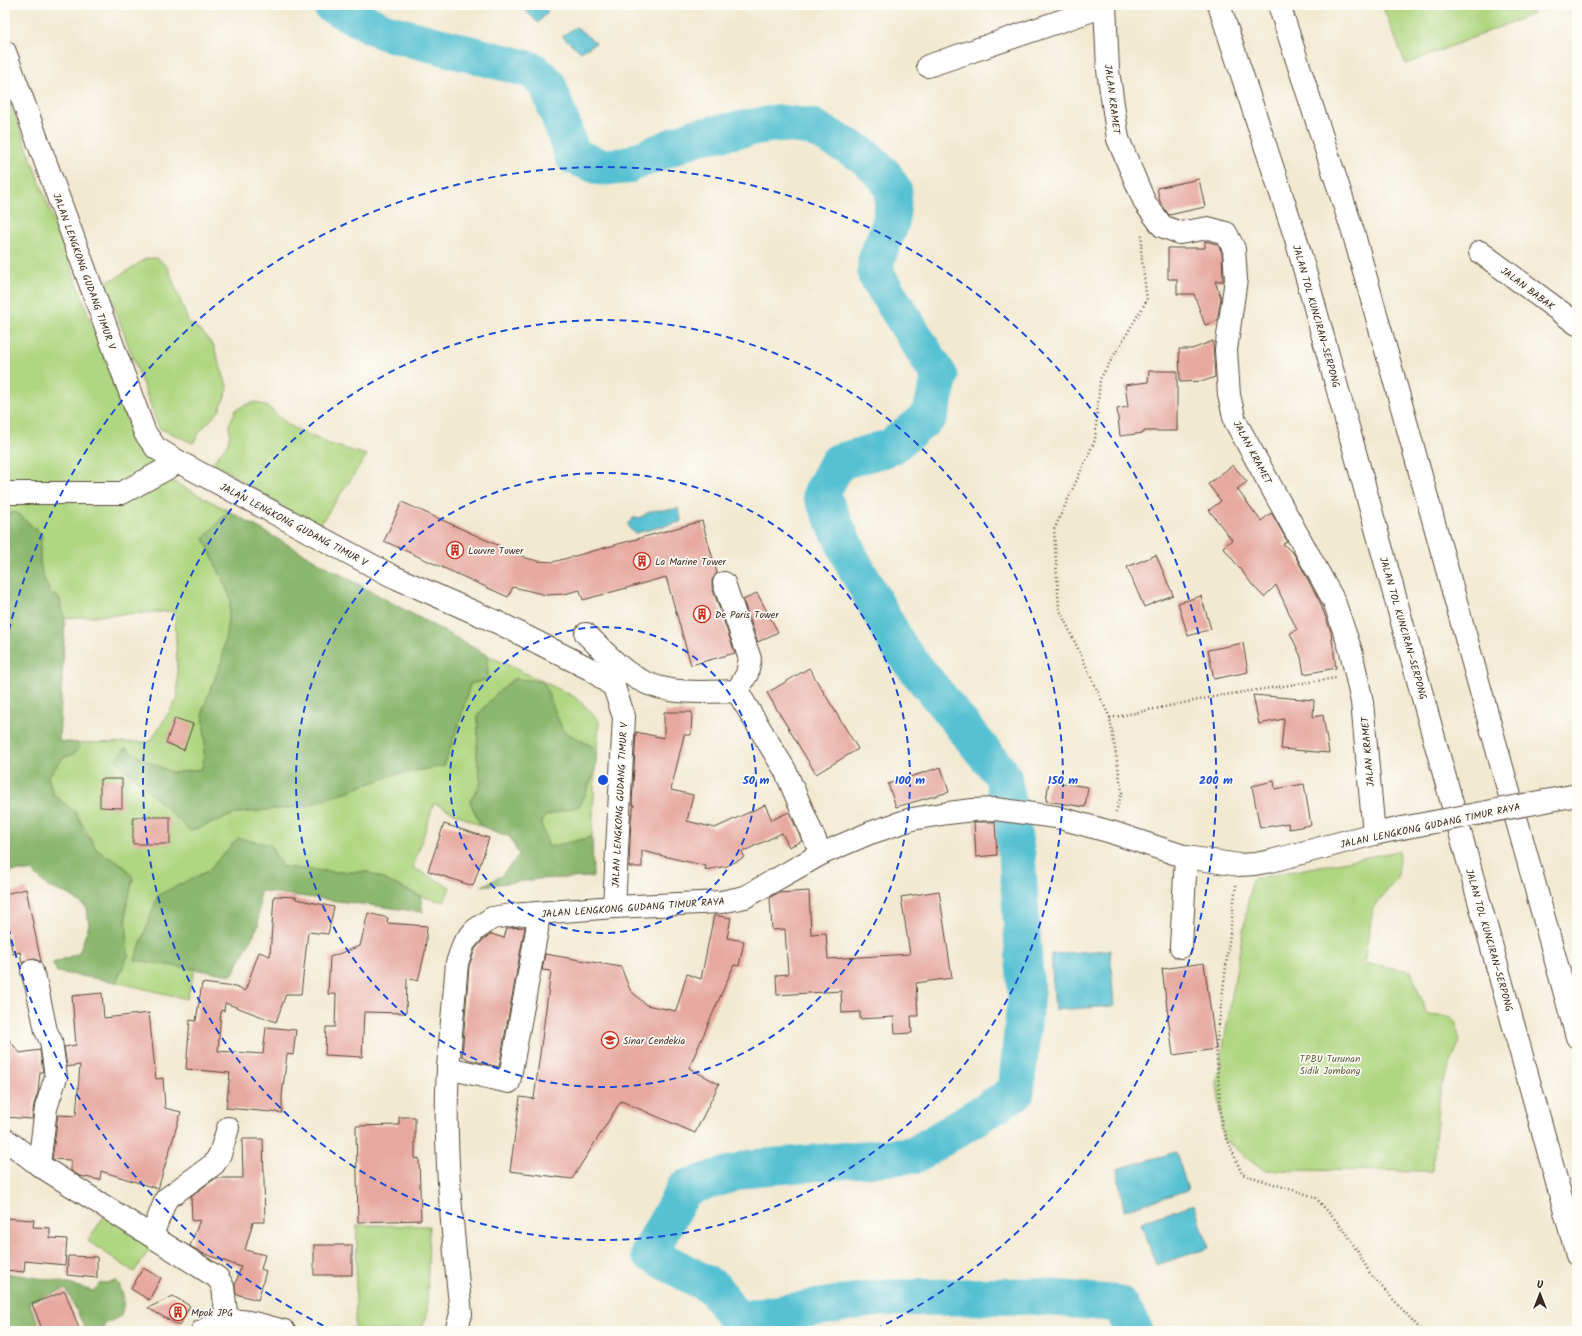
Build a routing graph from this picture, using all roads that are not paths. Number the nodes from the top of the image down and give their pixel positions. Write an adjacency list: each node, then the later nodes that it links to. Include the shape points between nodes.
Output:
1 (1219, 5): 27 (main road, JALAN TOL KUNCIRAN–SERPONG, via 1296,239)
2 (1279, 5): 21 (main road, via 1354,235)
3 (1105, 6): 5 (main road); 14 (main road, JALAN KRAMET, via 1108,70 1118,139 1145,203 1162,226 1180,233 1208,228 1226,233 1234,249 1236,279 1226,350 1229,395 1236,422 1334,602 1351,651 1362,702)
4 (5, 52): 8 (main road, JALAN LENGKONG GUDANG TIMUR V, via 145,433 156,448)
5 (928, 66)
6 (1480, 252): 7 (main road, JALAN BABAK)
7 (1577, 324)
8 (179, 462): 9 (main road, via 122,493); 17 (main road, JALAN LENGKONG GUDANG TIMUR V, via 392,576 501,624 592,670 614,687 624,717)
9 (5, 493)
10 (724, 583): 12 (main road, via 750,659 747,674)
11 (586, 634): 12 (main road, via 626,672 653,687 681,693)
12 (737, 691): 15 (main road, via 785,770)
13 (1577, 795): 14 (main road, JALAN LENGKONG GUDANG TIMUR RAYA, bridge)
14 (1374, 834): 16 (main road, JALAN LENGKONG GUDANG TIMUR RAYA, via 1255,864)
15 (821, 854): 16 (main road, JALAN LENGKONG GUDANG TIMUR RAYA, via 870,833 912,820 948,813 995,809 1056,817); 17 (main road, JALAN LENGKONG GUDANG TIMUR RAYA, via 745,897 721,902)
16 (1186, 857): 19 (main road)
17 (614, 907): 18 (main road, JALAN LENGKONG GUDANG TIMUR RAYA)
18 (538, 913): 22 (main road, JALAN LENGKONG GUDANG TIMUR RAYA, via 492,918 464,942 457,962); 22 (main road, via 509,1082)
19 (1181, 947)
20 (32, 971): 25 (main road, via 46,1031 51,1041 56,1077 46,1108)
21 (1577, 1037)
22 (448, 1068): 31 (main road, JALAN LENGKONG GUDANG TIMUR RAYA, via 446,1086 449,1188 461,1314)
23 (228, 1128): 26 (main road, via 214,1164 166,1199)
24 (5, 1139): 25 (main road)
25 (39, 1165): 26 (main road)
26 (152, 1235): 28 (main road, via 218,1278 223,1287)
27 (1577, 1255)
28 (227, 1321): 29 (main road); 30 (main road, via 245,1321)
29 (202, 1331)
30 (284, 1331)
31 (456, 1331)

